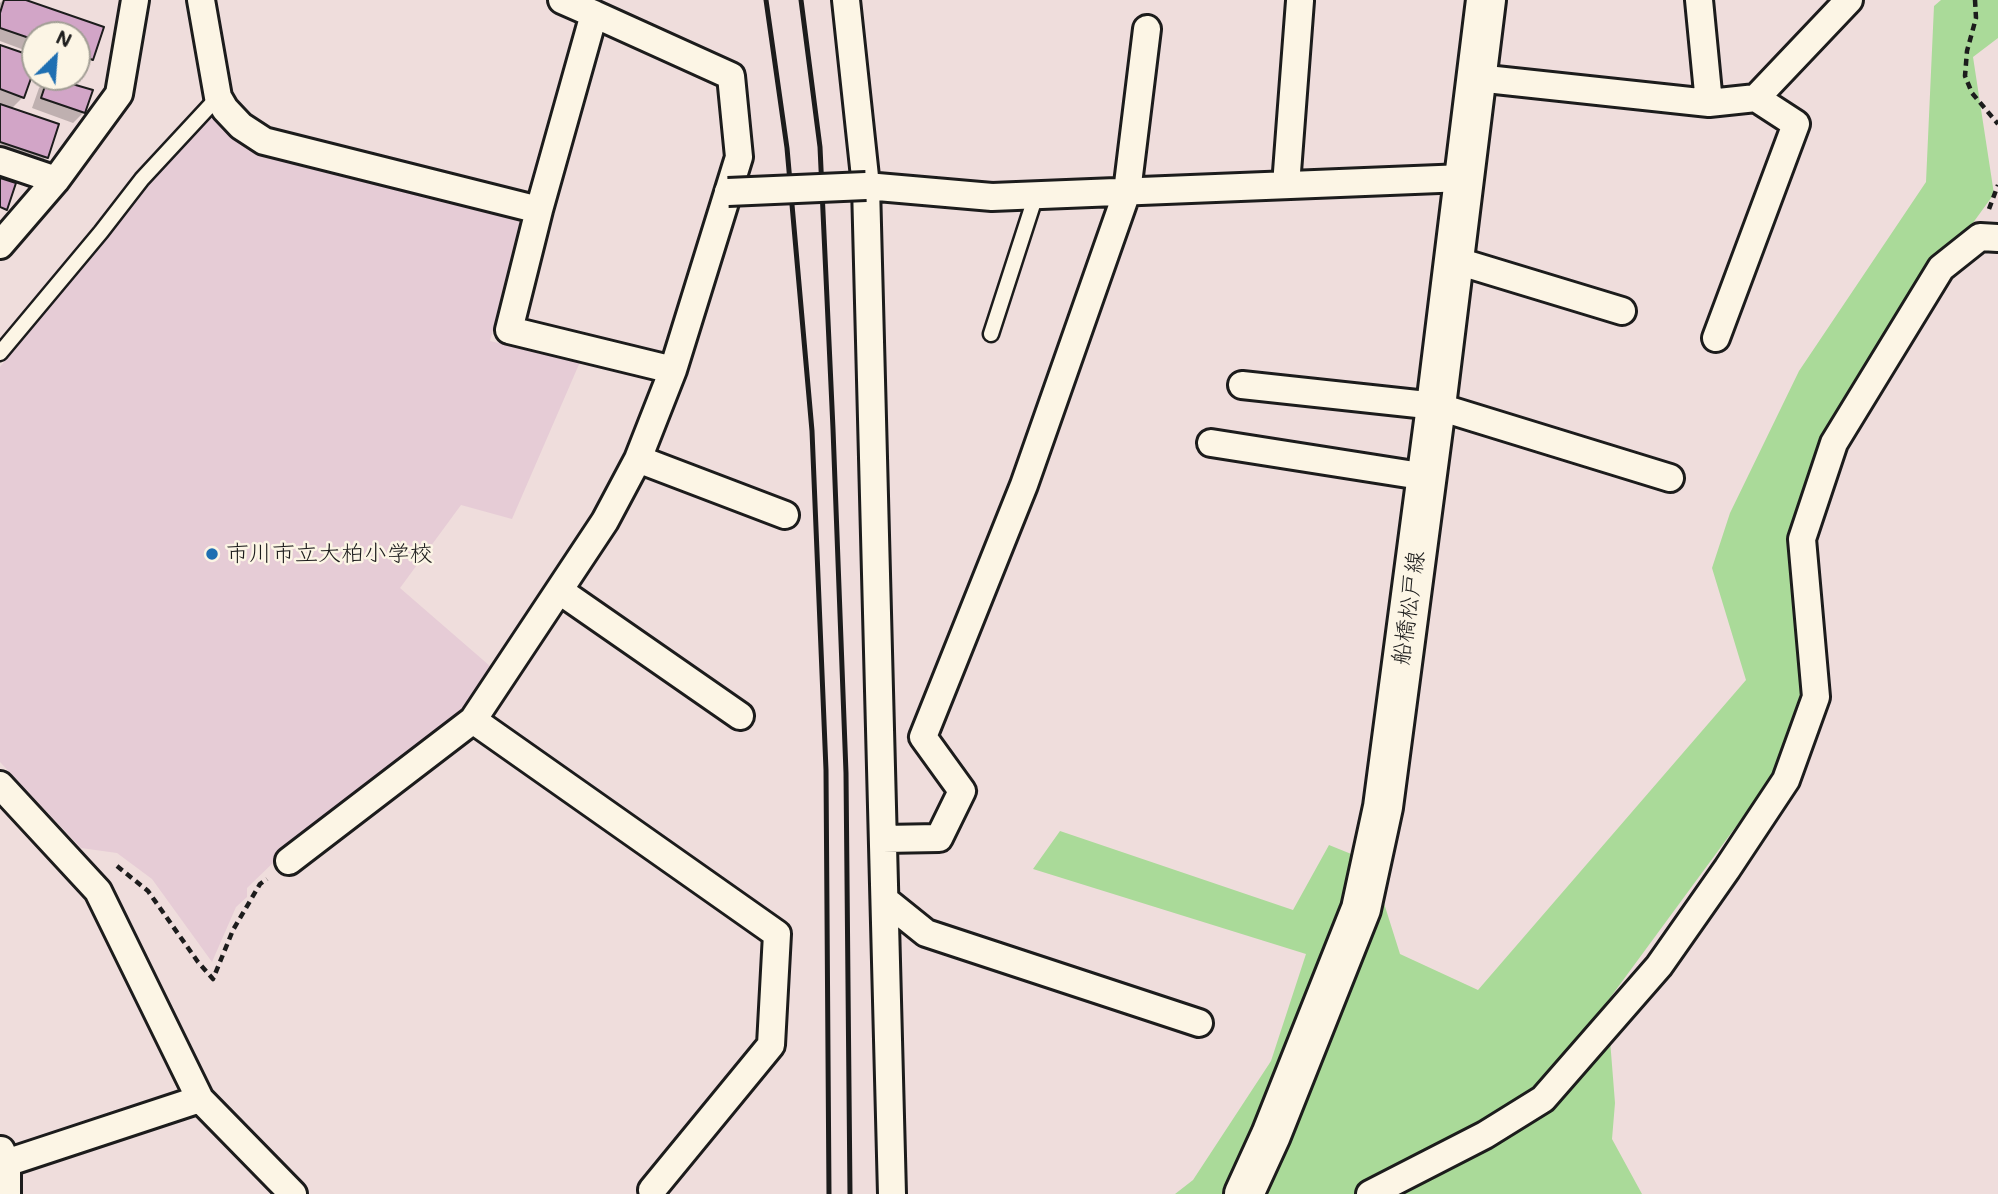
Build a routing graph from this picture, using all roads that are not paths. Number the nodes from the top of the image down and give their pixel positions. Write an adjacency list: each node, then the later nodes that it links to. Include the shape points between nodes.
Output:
1 (135, 0): 17 (street, via 119,94)
2 (201, 0): 12 (street)
3 (562, 0): 9 (street)
4 (846, 0): 19 (street)
5 (1486, 0): 11 (main road, 船橋松戸線)
6 (1699, 0): 14 (street)
7 (1849, 0): 13 (street)
8 (1300, 1): 18 (street)
9 (594, 14): 20 (street, via 731,76 739,157); 23 (street)
10 (1147, 29): 21 (street)
11 (1477, 78): 14 (street); 16 (main road, 船橋松戸線)
12 (218, 96): 23 (street, via 241,126 264,141); 30 (lane, via 142,179)
13 (1756, 98): 14 (street); 29 (street, via 1796,124)
14 (1709, 103)
15 (0, 161): 17 (street)
16 (1464, 178): 18 (street); 26 (main road, 船橋松戸線)
17 (56, 180): 25 (street)
18 (1286, 185): 21 (street)
19 (866, 186): 20 (street, bridge); 22 (street, via 992,197); 43 (street)
20 (729, 192): 31 (street)
21 (1127, 192): 22 (street); 43 (street, via 1024,485 923,737 962,791 939,838)
22 (1036, 195): 28 (lane)
23 (539, 210): 31 (street, via 509,330)
24 (1998, 238): 54 (street, via 1980,237 1941,268 1834,443 1802,539 1815,697 1786,779 1742,847 1659,966 1543,1099 1485,1135)
25 (0, 245)
26 (1454, 260): 27 (street); 33 (main road, 船橋松戸線)
27 (1622, 311)
28 (991, 334)
29 (1716, 338)
30 (0, 353)
31 (673, 370): 35 (street)
32 (1242, 385): 33 (street)
33 (1436, 407): 36 (main road, 船橋松戸線); 37 (street)
34 (1211, 443): 36 (street)
35 (638, 459): 38 (street); 39 (street)
36 (1427, 477): 53 (main road, 船橋松戸線, via 1383,807 1361,909)
37 (1670, 478)
38 (785, 515)
39 (560, 590): 40 (street); 41 (street)
40 (740, 716)
41 (473, 720): 44 (street); 49 (street, via 777,934 771,1045)
42 (0, 785): 47 (street, via 99,891)
43 (883, 839): 45 (street)
44 (289, 861)
45 (885, 900): 46 (street, via 926,933); 52 (street)
46 (1199, 1023)
47 (200, 1099): 48 (street); 51 (street)
48 (2, 1159): 50 (street)
49 (652, 1190)
50 (7, 1194)
51 (293, 1194)
52 (892, 1194)
53 (1244, 1194)
54 (1370, 1194)

